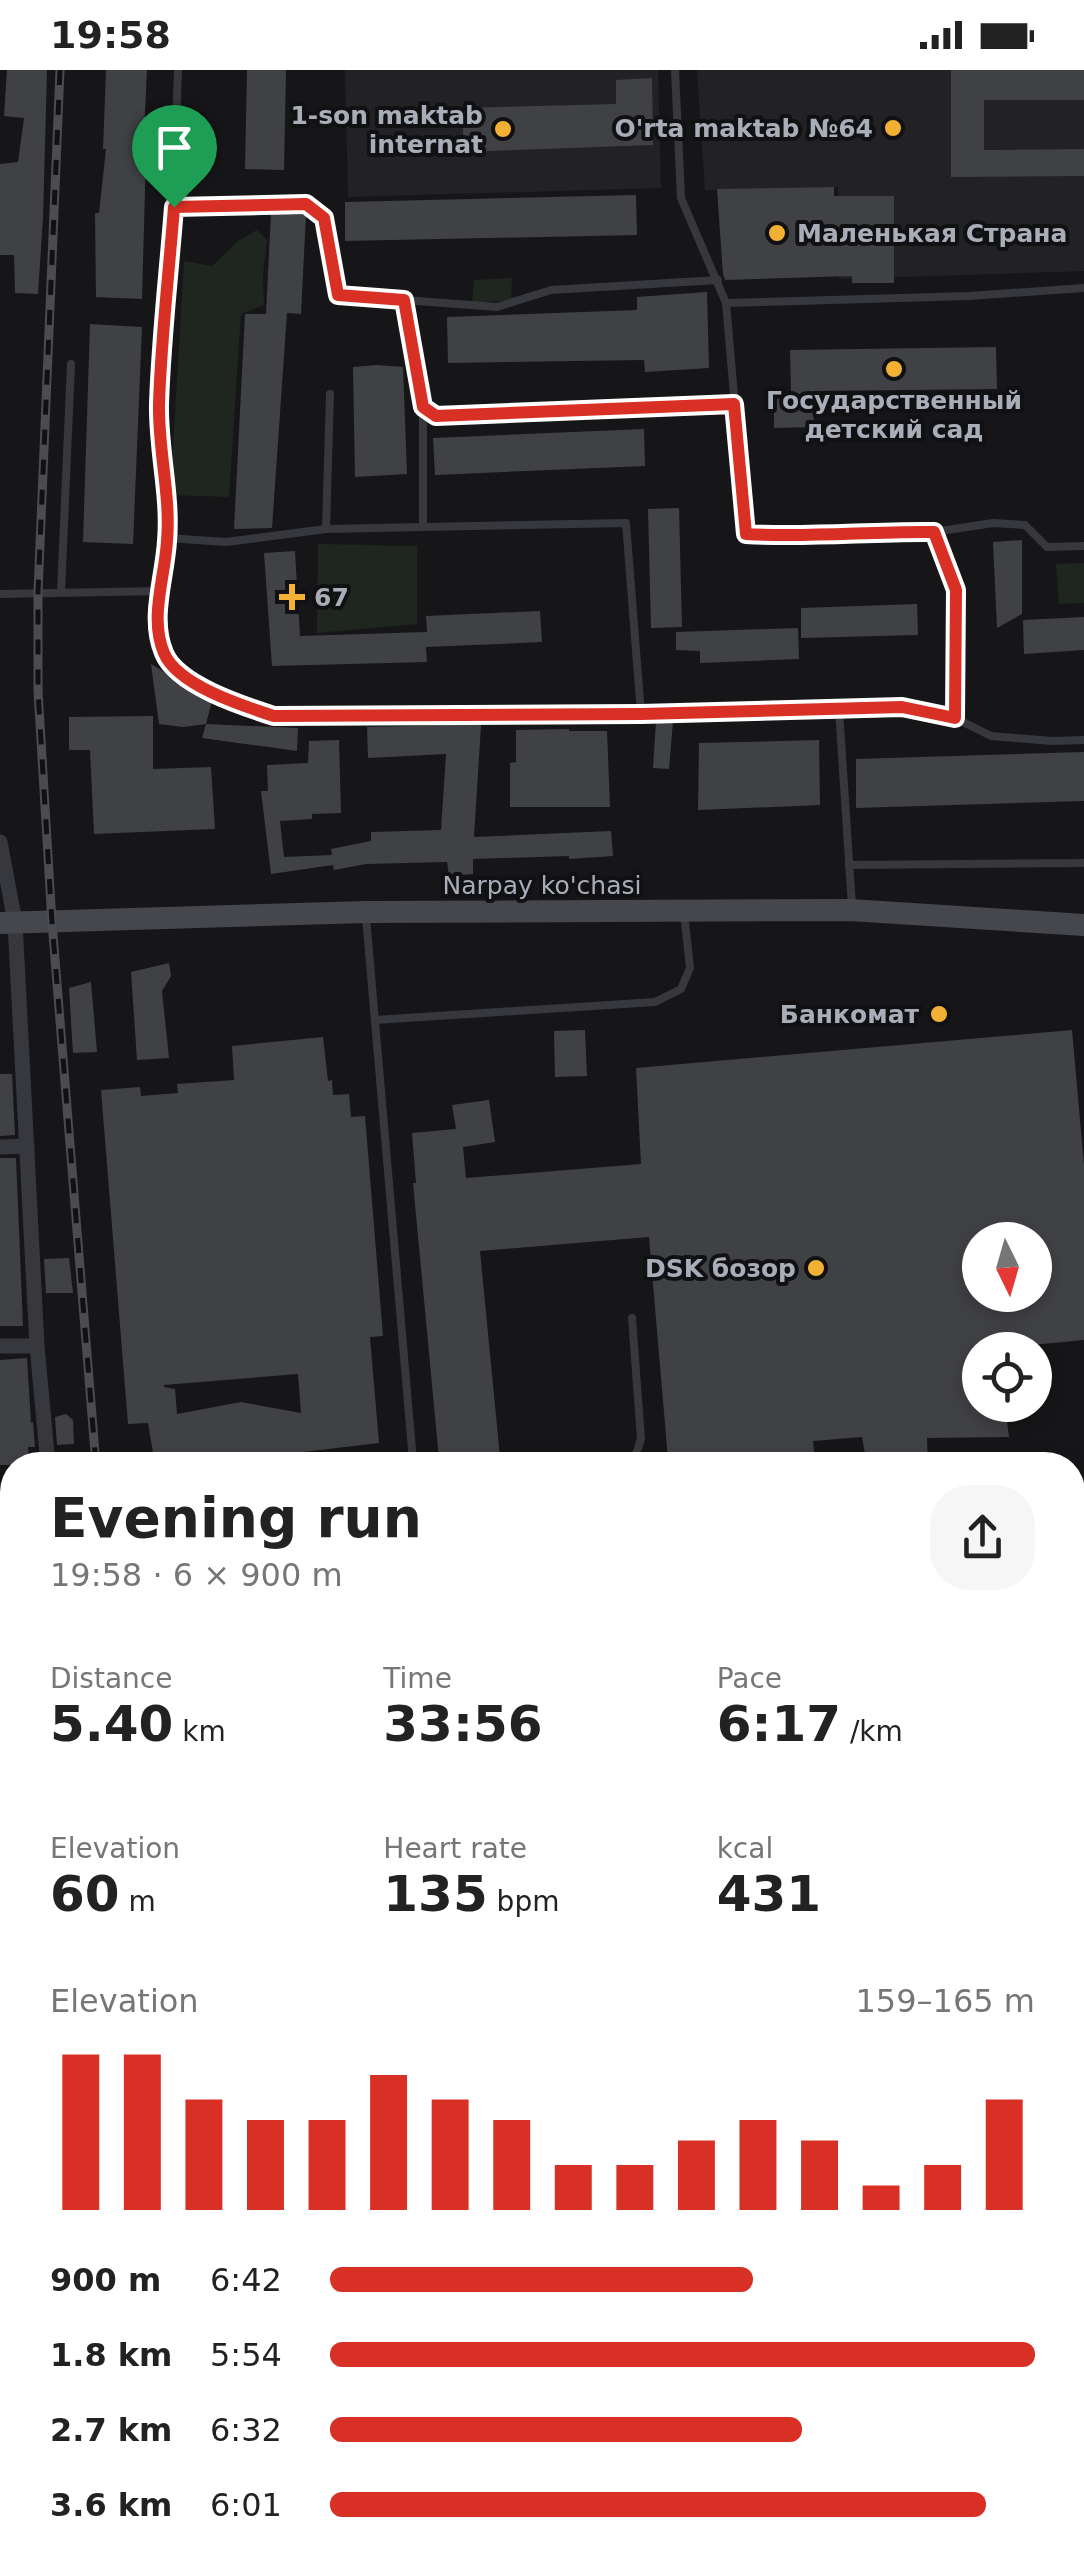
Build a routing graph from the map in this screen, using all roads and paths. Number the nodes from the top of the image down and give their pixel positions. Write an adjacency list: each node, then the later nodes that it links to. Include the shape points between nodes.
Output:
1 (178, 70): 3 (lane)
2 (675, 70): 4 (lane, via 680,198)
3 (174, 207): 6 (lane, via 306,204 324,218 338,295); 15 (lane, via 159,407)
4 (718, 280): 6 (lane, via 551,290 497,307); 7 (lane)
5 (1084, 288): 7 (lane)
6 (404, 300): 11 (lane)
7 (726, 303): 10 (lane)
8 (71, 364): 18 (lane)
9 (330, 394): 13 (lane)
10 (734, 404): 11 (lane, via 436,416); 14 (lane, via 746,534)
11 (423, 407): 12 (lane)
12 (423, 527): 13 (lane); 21 (lane, via 626,523)
13 (326, 530): 15 (lane, via 226,542)
14 (934, 532): 16 (lane, via 1025,525 1047,547); 22 (lane, via 956,590)
15 (168, 538): 17 (lane)
16 (1084, 546)
17 (160, 591): 18 (lane); 21 (lane, via 164,654 192,682 274,716)
18 (61, 592): 19 (lane)
19 (0, 594)
20 (839, 710): 21 (lane); 22 (lane, via 902,707); 26 (lane)
21 (641, 714)
22 (955, 718): 23 (lane, via 992,736)
23 (1084, 740)
24 (0, 842): 30 (street)
25 (1084, 863): 26 (lane)
26 (849, 864): 27 (lane)
27 (853, 910): 29 (main road, Narpay ko'chasi); 31 (main road, Narpay ko'chasi)
28 (366, 912): 29 (main road, Narpay ko'chasi); 30 (main road, Narpay ko'chasi); 32 (lane)
29 (684, 913): 32 (lane, via 690,968 682,989 655,1002)
30 (8, 923): 34 (street)
31 (1084, 925)
32 (375, 1020): 39 (lane)
33 (0, 1146): 34 (street)
34 (27, 1146): 37 (street)
35 (632, 1318): 40 (lane)
36 (0, 1346): 37 (street)
37 (37, 1346): 38 (street)
38 (47, 1452)
39 (412, 1452)
40 (637, 1452)

